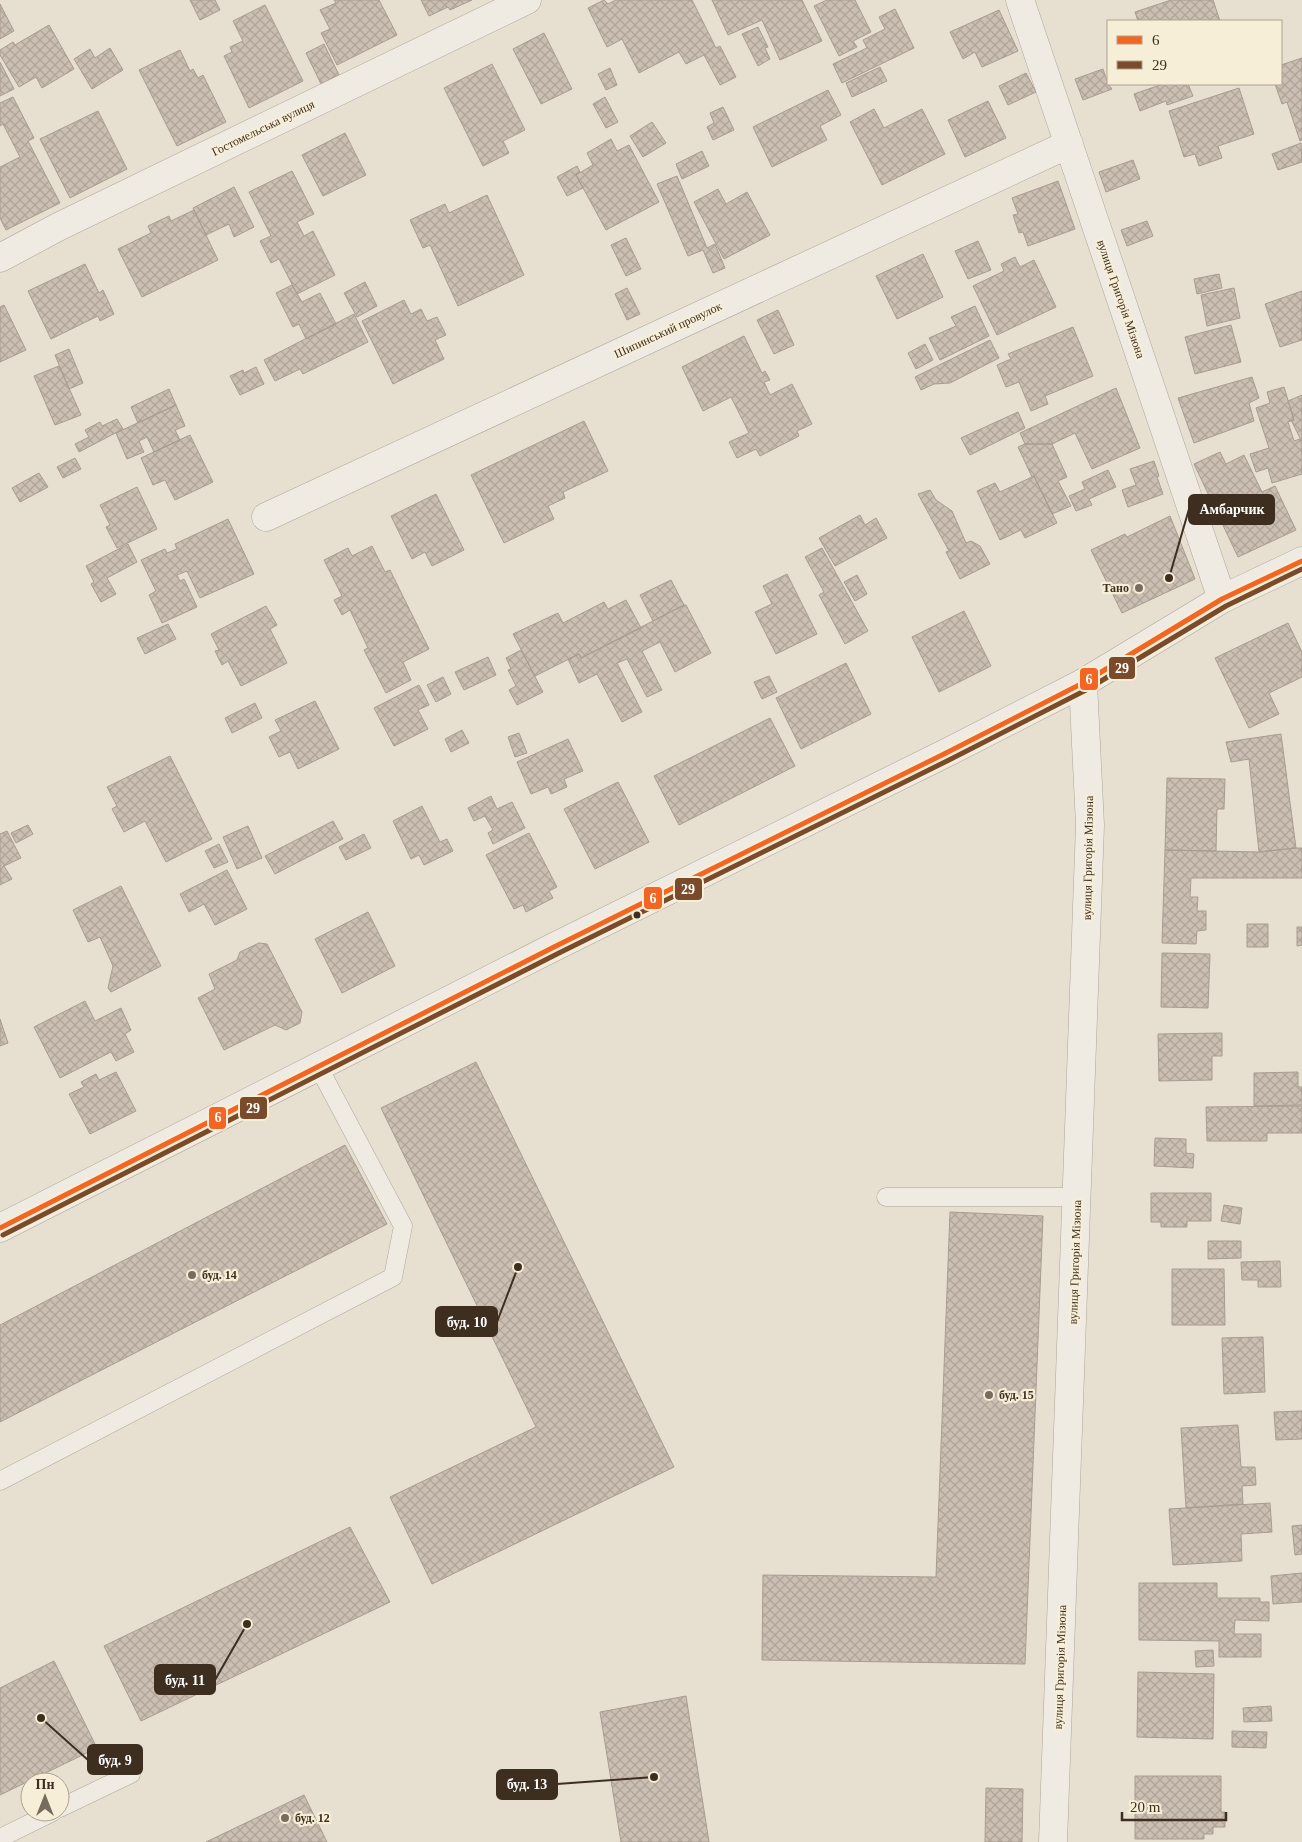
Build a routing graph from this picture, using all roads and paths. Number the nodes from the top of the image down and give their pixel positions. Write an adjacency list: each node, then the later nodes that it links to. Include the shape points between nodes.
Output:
1 (527, 0): 4 (street, Гостомельська вулиця)
2 (1020, 0): 3 (street, вулиця Григорія Мізюна)
3 (1069, 144): 5 (street, Шипинський провулок); 7 (street, вулиця Григорія Мізюна)
4 (0, 258)
5 (266, 517)
6 (1302, 561): 7 (street)
7 (1222, 599): 8 (street)
8 (1082, 683): 9 (street); 11 (street, вулиця Григорія Мізюна, via 1090,825)
9 (318, 1066): 12 (street); 13 (lane, via 403,1226 393,1277)
10 (886, 1197): 11 (lane)
11 (1078, 1197): 18 (street, вулиця Григорія Мізюна)
12 (0, 1228)
13 (0, 1481)
14 (131, 1774): 15 (lane)
15 (70, 1803)
16 (33, 1822): 17 (lane)
17 (0, 1838)
18 (1054, 1842)

